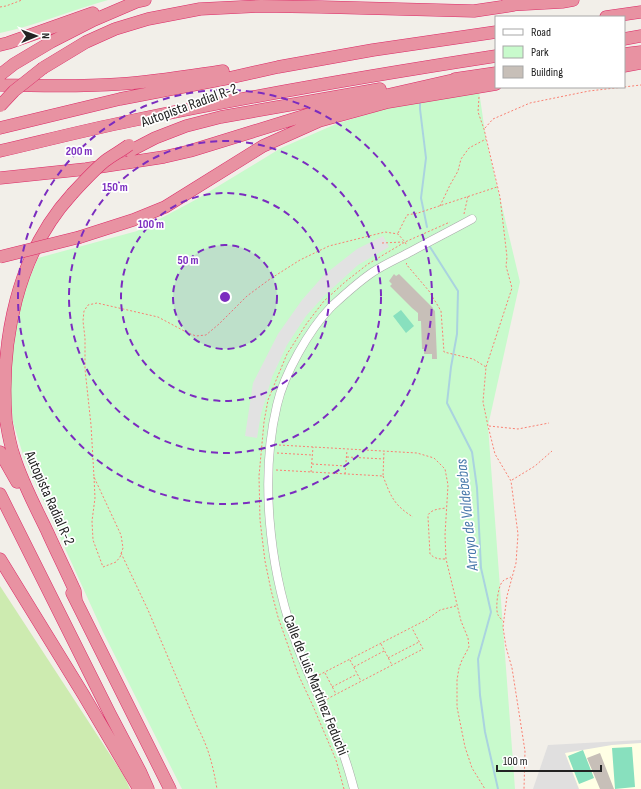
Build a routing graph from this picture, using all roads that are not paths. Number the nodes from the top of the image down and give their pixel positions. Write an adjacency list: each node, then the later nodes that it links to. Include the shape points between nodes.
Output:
1 (372, 0): 4 (highway, via 421,4)
2 (573, 0): 4 (highway)
3 (141, 1): 10 (highway, via 102,10); 18 (highway, via 94,20 51,42 14,64)
4 (514, 5): 22 (highway, bridge, via 474,11 261,6 200,9 148,19 115,29 86,42 42,68)
5 (641, 12): 6 (highway)
6 (613, 16)
7 (495, 32): 16 (highway)
8 (641, 36): 9 (highway)
9 (625, 39)
10 (0, 45)
11 (641, 52): 12 (highway)
12 (625, 54)
13 (495, 56): 21 (highway)
14 (641, 63): 15 (highway)
15 (625, 66)
16 (278, 67): 18 (highway, via 260,64 188,76 87,86); 23 (highway, via 120,99)
17 (495, 73): 19 (highway)
18 (0, 78)
19 (462, 78): 24 (highway, via 404,84 221,117 186,126); 26 (highway, via 326,109 171,156 86,169)
20 (495, 84): 28 (highway, bridge, via 388,102 319,121 263,146 164,207 80,237)
21 (270, 94): 24 (highway, Autopista Radial R-2, via 172,124 140,139); 25 (highway, via 128,121)
22 (0, 106)
23 (0, 128)
24 (129, 148): 34 (highway, Autopista Radial R-2, bridge, via 106,161 87,177 56,214 29,259 17,287 5,333 2,385 4,411 13,455 20,476 75,591)
25 (0, 151)
26 (0, 178)
27 (472, 219): 30 (street, Calle de Luis Martínez Feduchi, via 392,260 351,289 331,308 314,328 295,359 277,403)
28 (0, 257)
29 (262, 433): 30 (street)
30 (272, 434): 38 (street, Calle de Luis Martínez Feduchi, via 268,477 277,574 292,631 345,757)
31 (0, 452): 34 (highway, Autopista Radial R-2)
32 (0, 494): 36 (highway)
33 (0, 559): 35 (highway)
34 (76, 600): 37 (highway, Autopista Radial R-2)
35 (140, 789)
36 (148, 789)
37 (170, 789)
38 (354, 789)

